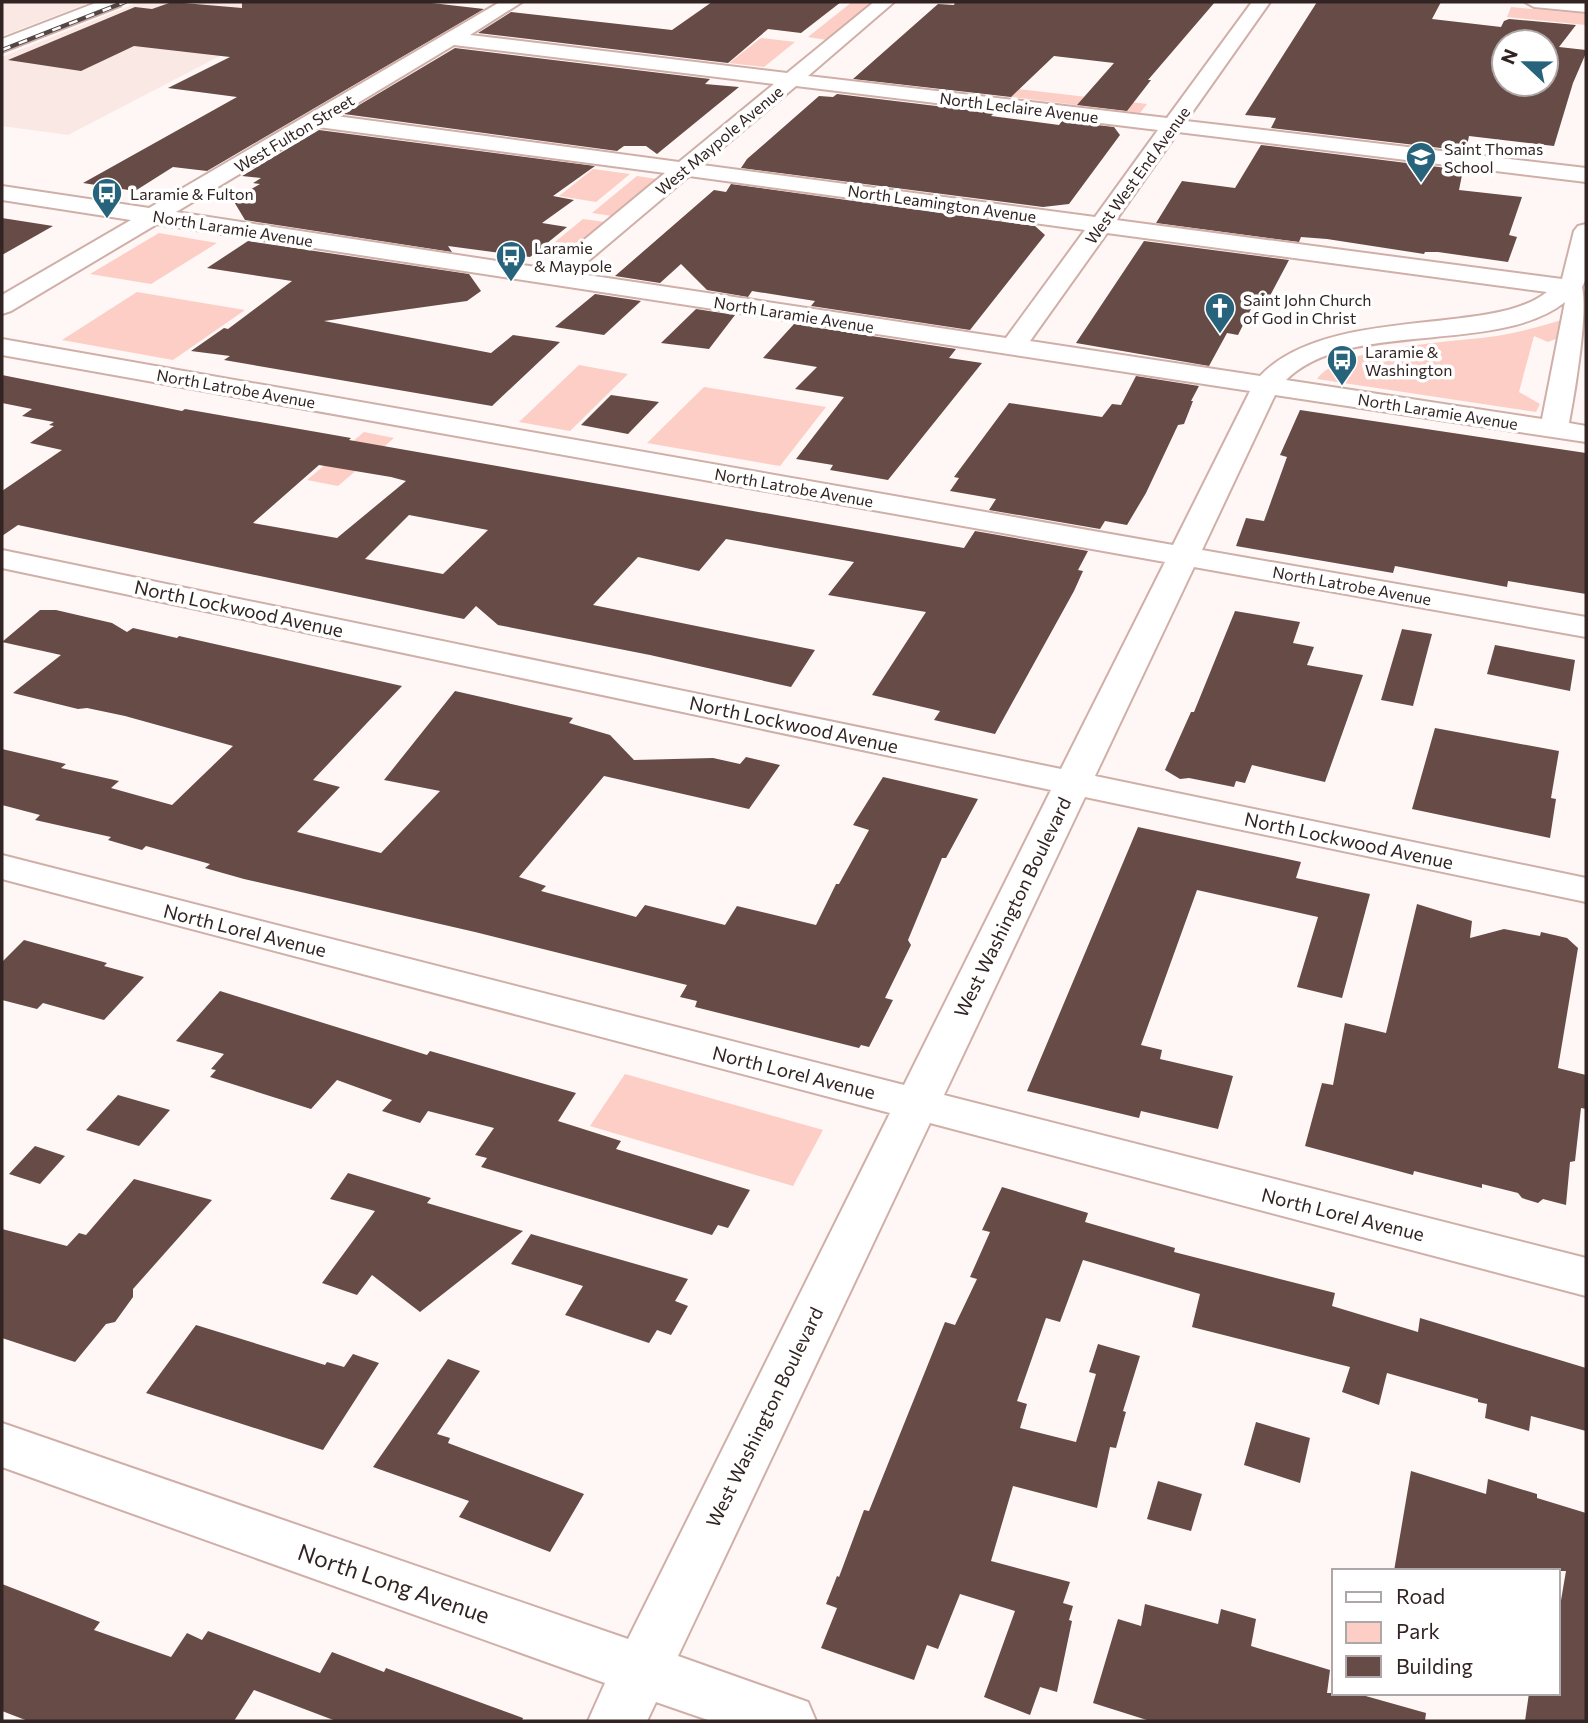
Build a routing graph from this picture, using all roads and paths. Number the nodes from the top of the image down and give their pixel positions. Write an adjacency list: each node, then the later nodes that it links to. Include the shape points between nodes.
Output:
1 (114, 2): 8 (street)
2 (513, 2): 7 (street, West Fulton Street)
3 (885, 2): 9 (street, West Maypole Avenue)
4 (1261, 2): 11 (street, West West End Avenue)
5 (1534, 2): 6 (street)
6 (1586, 7)
7 (452, 38): 9 (street, North Leclaire Avenue); 10 (street, West Fulton Street)
8 (2, 46)
9 (792, 79): 11 (street, North Leclaire Avenue); 12 (street, West Maypole Avenue)
10 (316, 120): 12 (street, North Leamington Avenue); 15 (street, West Fulton Street)
11 (1173, 125): 13 (street, North Leclaire Avenue); 16 (street, West West End Avenue)
12 (684, 169): 16 (street, North Leamington Avenue); 18 (street, West Maypole Avenue)
13 (1586, 175)
14 (2, 193): 15 (street, North Laramie Avenue)
15 (153, 216): 18 (street, North Laramie Avenue); 20 (street, West Fulton Street)
16 (1102, 225): 19 (street, North Leamington Avenue); 22 (street, West West End Avenue)
17 (1586, 231): 19 (street)
18 (554, 277): 22 (street, North Laramie Avenue)
19 (1569, 287): 23 (street, West Washington Boulevard, via 1523,314 1324,349 1284,367); 24 (street, via 1579,304)
20 (2, 306)
21 (2, 347): 26 (street, North Latrobe Avenue)
22 (1013, 347): 23 (street, North Laramie Avenue)
23 (1266, 386): 24 (street, North Laramie Avenue); 26 (street, West Washington Boulevard)
24 (1554, 429): 25 (street, North Laramie Avenue)
25 (1586, 434)
26 (1183, 555): 28 (street, North Latrobe Avenue); 29 (street, West Washington Boulevard)
27 (2, 559): 29 (street, North Lockwood Avenue)
28 (1586, 627)
29 (1072, 783): 31 (street, North Lockwood Avenue); 32 (street, West Washington Boulevard)
30 (5, 872): 32 (street, North Lorel Avenue)
31 (1586, 890)
32 (917, 1104): 33 (street, North Lorel Avenue); 35 (street, West Washington Boulevard)
33 (1586, 1277)
34 (2, 1445): 35 (street, North Long Avenue)
35 (641, 1670): 36 (street, West Washington Boulevard); 37 (street, North Long Avenue)
36 (617, 1721)
37 (787, 1721)

